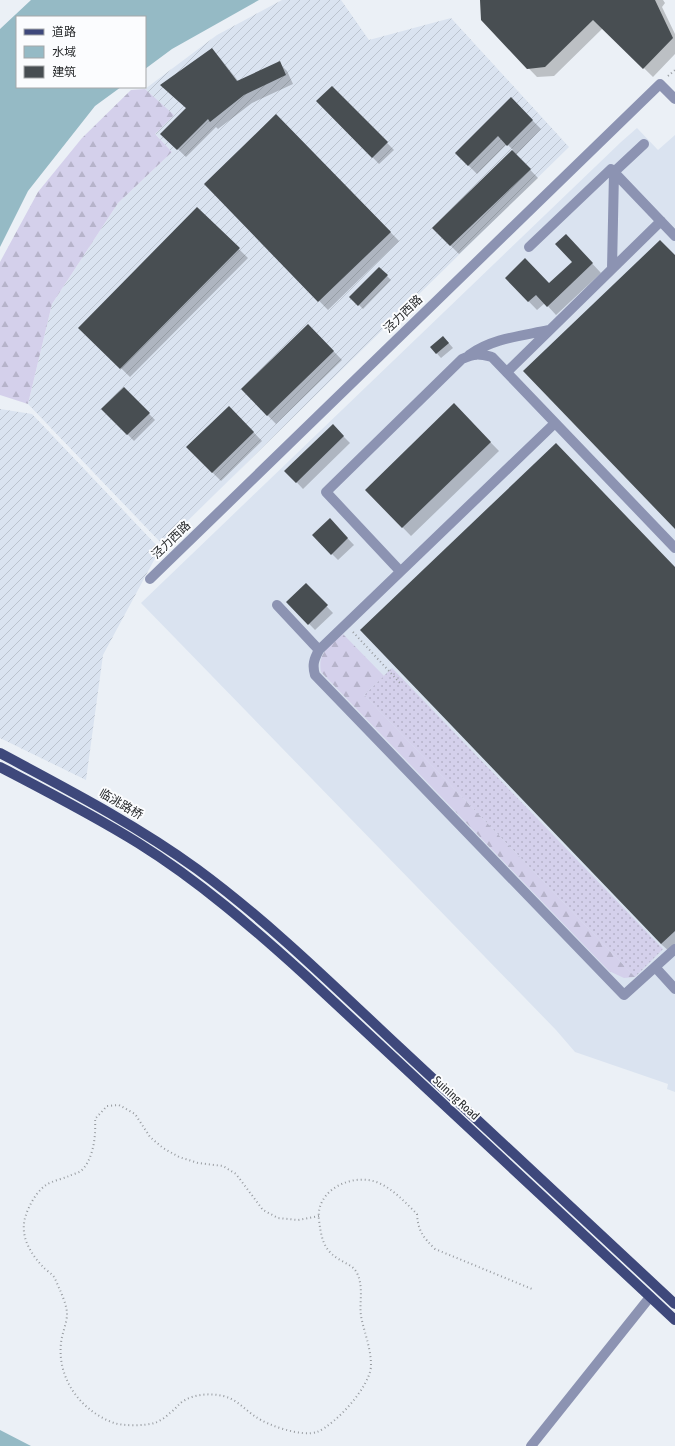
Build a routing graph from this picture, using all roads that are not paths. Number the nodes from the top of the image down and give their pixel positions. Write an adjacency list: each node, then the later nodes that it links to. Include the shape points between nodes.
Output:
1 (675, 99): 14 (street, 泾力西路, via 660,84)
2 (644, 144): 3 (street)
3 (614, 172): 4 (street); 6 (street, via 611,169); 7 (street)
4 (660, 221): 5 (street); 7 (street)
5 (675, 236)
6 (529, 247)
7 (612, 268): 8 (street)
8 (549, 330): 9 (street, via 495,341); 10 (street)
9 (462, 359): 10 (street, via 472,354 492,357); 13 (street, via 326,492)
10 (507, 372): 11 (street)
11 (555, 423): 12 (street); 13 (street)
12 (675, 548)
13 (400, 571): 16 (street)
14 (150, 579)
15 (276, 605): 16 (street)
16 (318, 650): 22 (street, via 313,666 315,675 624,996)
17 (0, 753): 19 (main road, 临洮路桥, via 138,829)
18 (0, 767): 20 (main road, 临洮路桥, via 138,843)
19 (223, 889): 25 (main road, Suining Road, via 314,968)
20 (216, 898): 24 (main road, Suining Road, via 312,982)
21 (675, 949): 22 (street)
22 (655, 967): 23 (street)
23 (675, 989)
24 (650, 1297): 26 (main road, Suining Road); 27 (street)
25 (675, 1304)
26 (675, 1320)
27 (531, 1446)

